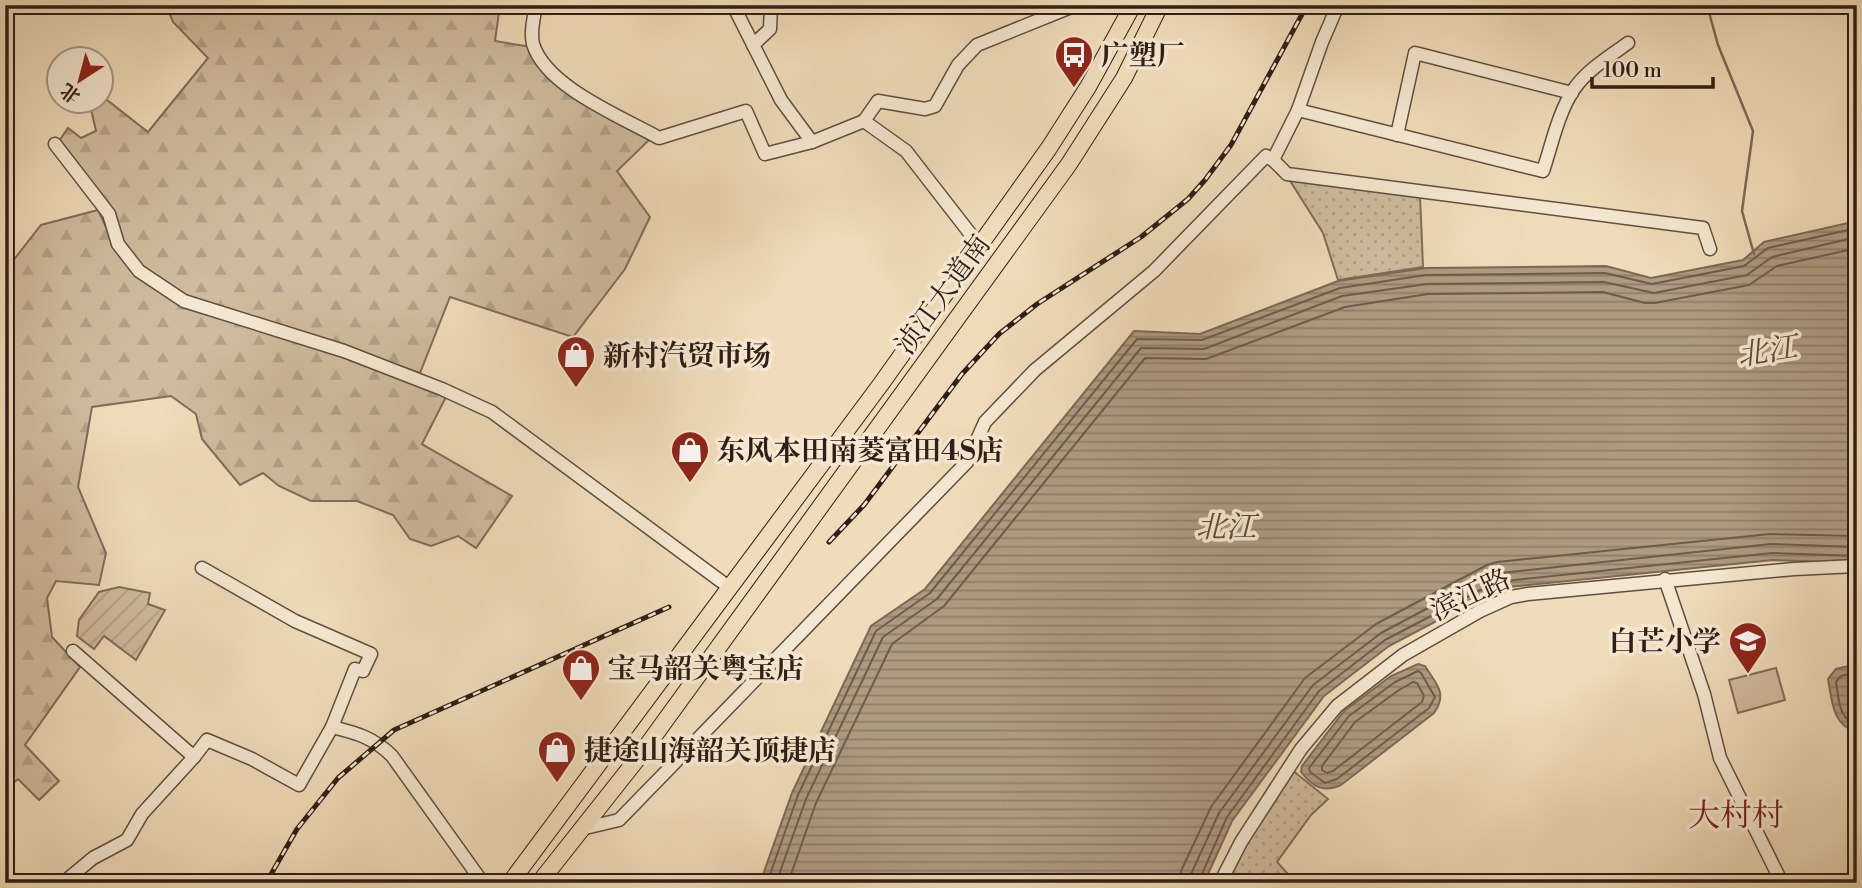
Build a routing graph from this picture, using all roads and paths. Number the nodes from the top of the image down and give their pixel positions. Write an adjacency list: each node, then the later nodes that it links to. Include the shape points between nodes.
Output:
1 (536, 5): 14 (street, via 532,37 552,73 582,96 659,138 746,111 765,154)
2 (733, 5): 9 (street)
3 (771, 5): 9 (street, via 770,29)
4 (1076, 5): 12 (street, via 977,45 958,65 935,106 925,109 878,101)
5 (1133, 5): 17 (main road, 浈江大道南, via 1049,148)
6 (1160, 5): 23 (main road, 浈江大道南, via 1124,78 1069,164)
7 (1338, 5): 11 (street)
8 (1628, 43): 10 (street, via 1601,61)
9 (753, 45): 14 (street, via 781,100)
10 (1572, 93): 13 (street, via 1543,171); 13 (street, via 1415,53)
11 (1298, 110): 13 (street); 16 (street)
12 (864, 121): 14 (street); 17 (street, via 906,150)
13 (1397, 135)
14 (812, 142)
15 (55, 144): 22 (street, via 108,214 118,244 139,271 184,302 344,351 492,412)
16 (1273, 160): 18 (street, via 1287,174 1703,228); 28 (street, via 1266,156 1154,271 1035,370 985,422 967,462 620,820)
17 (979, 245): 22 (main road, 浈江大道南)
18 (1710, 249)
19 (1857, 566): 21 (street, 滨江路)
20 (202, 568): 25 (street, via 295,621 371,654 363,671 355,669)
21 (1665, 579): 33 (street, 滨江路, via 1511,597 1403,655 1337,706 1301,750); 34 (street, via 1704,694 1720,758)
22 (730, 588): 23 (main road); 27 (main road, 浈江大道南)
23 (751, 603): 28 (main road, 浈江大道南)
24 (73, 651): 26 (street)
25 (332, 727): 26 (street, via 299,785 207,740); 30 (street, via 362,734 392,756)
26 (194, 757): 29 (street, via 142,814 127,840 93,858)
27 (561, 815): 28 (main road); 31 (main road, 浈江大道南)
28 (581, 829): 32 (main road, 浈江大道南)
29 (63, 883)
30 (483, 883)
31 (510, 883)
32 (539, 883)
33 (1220, 883)
34 (1782, 883)

